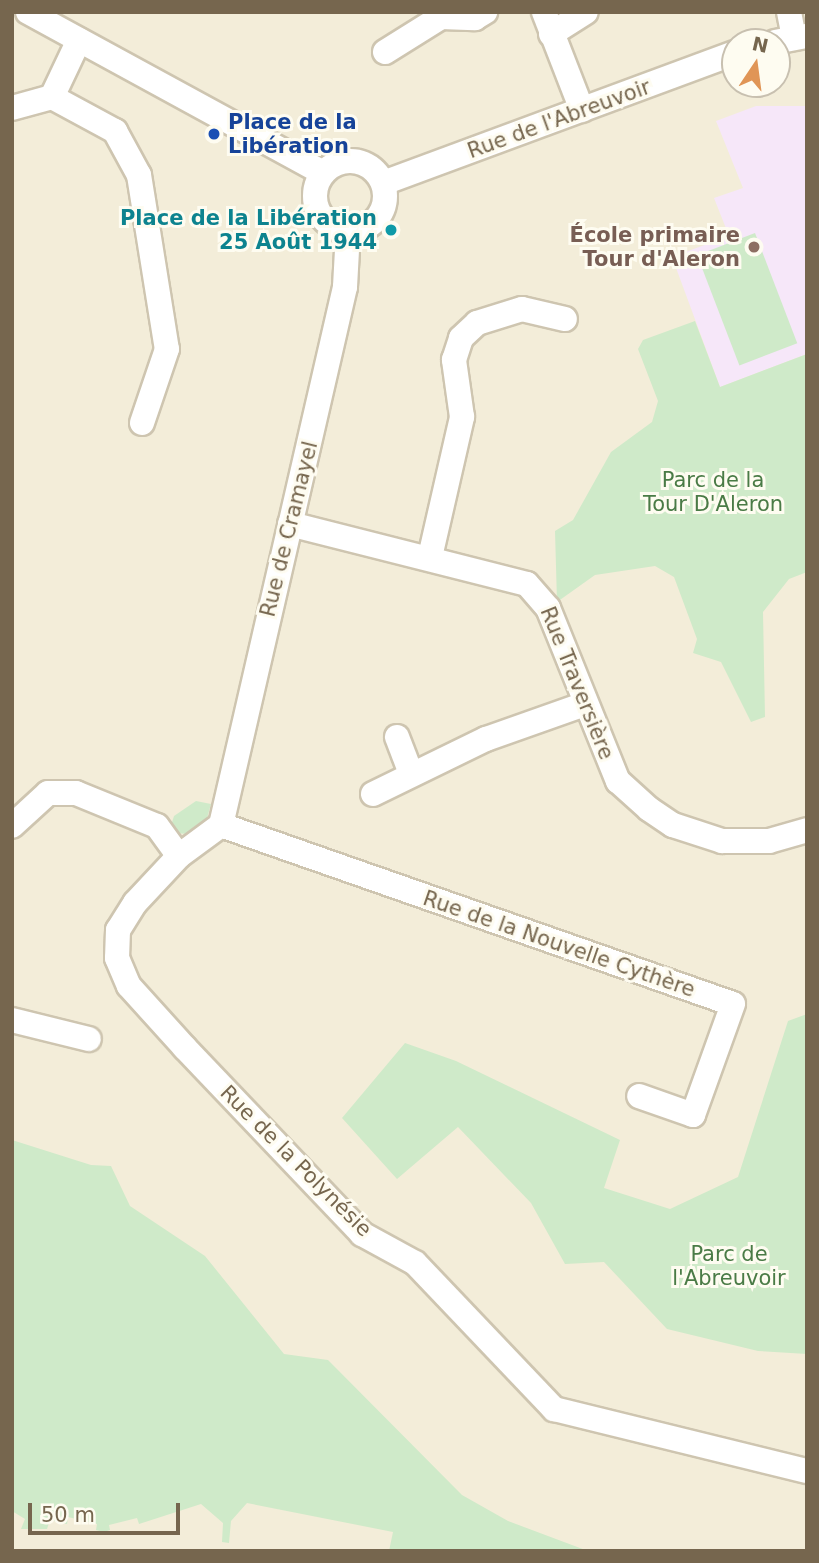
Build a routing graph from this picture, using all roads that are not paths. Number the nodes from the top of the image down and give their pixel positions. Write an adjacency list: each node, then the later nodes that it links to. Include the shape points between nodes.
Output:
1 (28, 12): 7 (street)
2 (485, 12): 8 (street, via 475,18 441,18)
3 (586, 12): 5 (street)
4 (789, 12): 6 (street)
5 (548, 23): 12 (street)
6 (792, 38)
7 (79, 40): 10 (street); 13 (street)
8 (385, 52)
9 (721, 58): 12 (street, Rue de l'Abreuvoir)
10 (52, 97): 11 (street); 17 (street, via 115,131 139,175 167,348)
11 (12, 108)
12 (582, 110): 14 (street, Rue de l'Abreuvoir)
13 (323, 173): 14 (street, via 332,165 356,161 368,165); 15 (street, via 314,193 319,215)
14 (383, 183): 15 (street, via 386,195 379,217)
15 (348, 232): 18 (street, Rue de Cramayel, via 345,287)
16 (565, 319): 19 (street, via 522,309 477,323 461,338 454,360 462,417)
17 (142, 423)
18 (290, 524): 19 (street, Rue Traversière); 24 (street, Rue de Cramayel)
19 (430, 557): 20 (street, Rue Traversière, via 519,580 535,591 548,608)
20 (585, 704): 22 (street, via 486,739); 26 (street, Rue Traversière, via 618,781 673,825 701,836 745,843)
21 (397, 737): 22 (street)
22 (411, 774): 23 (street)
23 (373, 794)
24 (221, 825): 27 (street, Rue de la Polynésie); 30 (street, Rue de la Nouvelle Cythère, via 733,1004 693,1115)
25 (12, 826): 27 (street, via 48,793 76,793 157,825)
26 (807, 830)
27 (179, 856): 31 (street, Rue de la Polynésie, via 135,903 118,930 117,958 129,986 362,1234 415,1263 554,1409)
28 (12, 1020): 29 (street)
29 (89, 1039)
30 (639, 1096)
31 (807, 1471)

